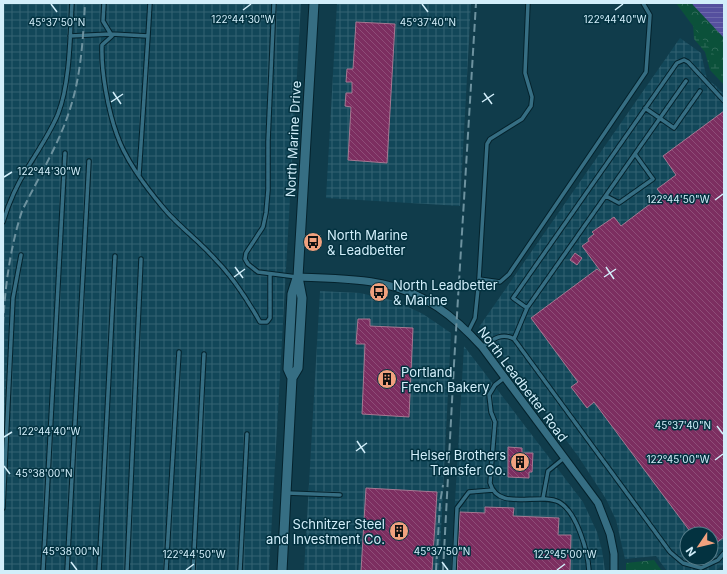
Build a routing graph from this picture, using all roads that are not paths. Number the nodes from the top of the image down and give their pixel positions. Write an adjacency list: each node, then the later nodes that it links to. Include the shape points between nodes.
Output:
1 (72, 3): 9 (lane)
2 (104, 3): 8 (lane, via 103,21)
3 (150, 3): 10 (lane)
4 (274, 3): 25 (lane, via 266,213 263,227 246,253 245,259 258,272)
5 (314, 3): 26 (main road, North Marine Drive)
6 (528, 3): 27 (lane, via 525,73 532,97 531,106 522,119 490,139 487,144)
7 (643, 3): 27 (lane, via 650,15 646,72 509,274 500,282)
8 (111, 34): 9 (lane); 10 (lane); 19 (lane, via 112,36 102,45 106,90 117,135)
9 (70, 36): 21 (lane, via 64,99 48,136 19,182)
10 (148, 36): 19 (lane)
11 (686, 81): 15 (lane)
12 (700, 91): 15 (lane, via 674,128)
13 (724, 101): 14 (lane, via 684,60 677,63)
14 (645, 108): 15 (lane); 28 (lane, via 513,298)
15 (660, 118): 17 (lane)
16 (66, 153): 43 (lane)
17 (635, 154): 20 (lane); 20 (lane, via 653,179 619,203)
18 (89, 161): 44 (lane)
19 (139, 175): 25 (lane, via 167,212 214,258 241,290 260,322 267,322 270,318)
20 (606, 196): 28 (lane)
21 (3, 222)
22 (22, 255): 41 (lane, via 13,298)
23 (115, 256): 45 (lane)
24 (141, 259): 46 (lane)
25 (270, 274): 26 (lane)
26 (298, 277): 29 (street, North Leadbetter Road, via 371,282 399,288 430,302); 38 (main road, North Marine Drive, via 292,294 288,361 292,378)
27 (479, 280): 29 (lane, via 475,318)
28 (528, 308): 30 (lane)
29 (468, 332): 31 (street, North Leadbetter Road)
30 (514, 339): 31 (lane, via 500,336); 42 (lane, via 670,552 683,563 701,568 718,560)
31 (482, 347): 34 (street, North Leadbetter Road)
32 (179, 352): 47 (lane)
33 (204, 354): 48 (lane)
34 (505, 378): 36 (street, North Leadbetter Road); 37 (lane, via 495,385 489,395 490,412 495,422 490,483)
35 (248, 434): 49 (lane)
36 (564, 458): 40 (lane, via 548,471); 53 (street, North Leadbetter Road, via 598,503 610,534)
37 (493, 490): 40 (lane, via 496,494 509,499); 51 (lane, via 469,492 458,508)
38 (286, 493): 39 (lane); 50 (main road, North Marine Drive)
39 (340, 495)
40 (543, 498): 52 (lane, via 559,502 566,507 575,521 585,545)
41 (3, 508)
42 (724, 554)
43 (43, 571)
44 (67, 571)
45 (99, 571)
46 (127, 571)
47 (166, 571)
48 (193, 571)
49 (240, 571)
50 (282, 571)
51 (454, 571)
52 (588, 571)
53 (614, 571)

